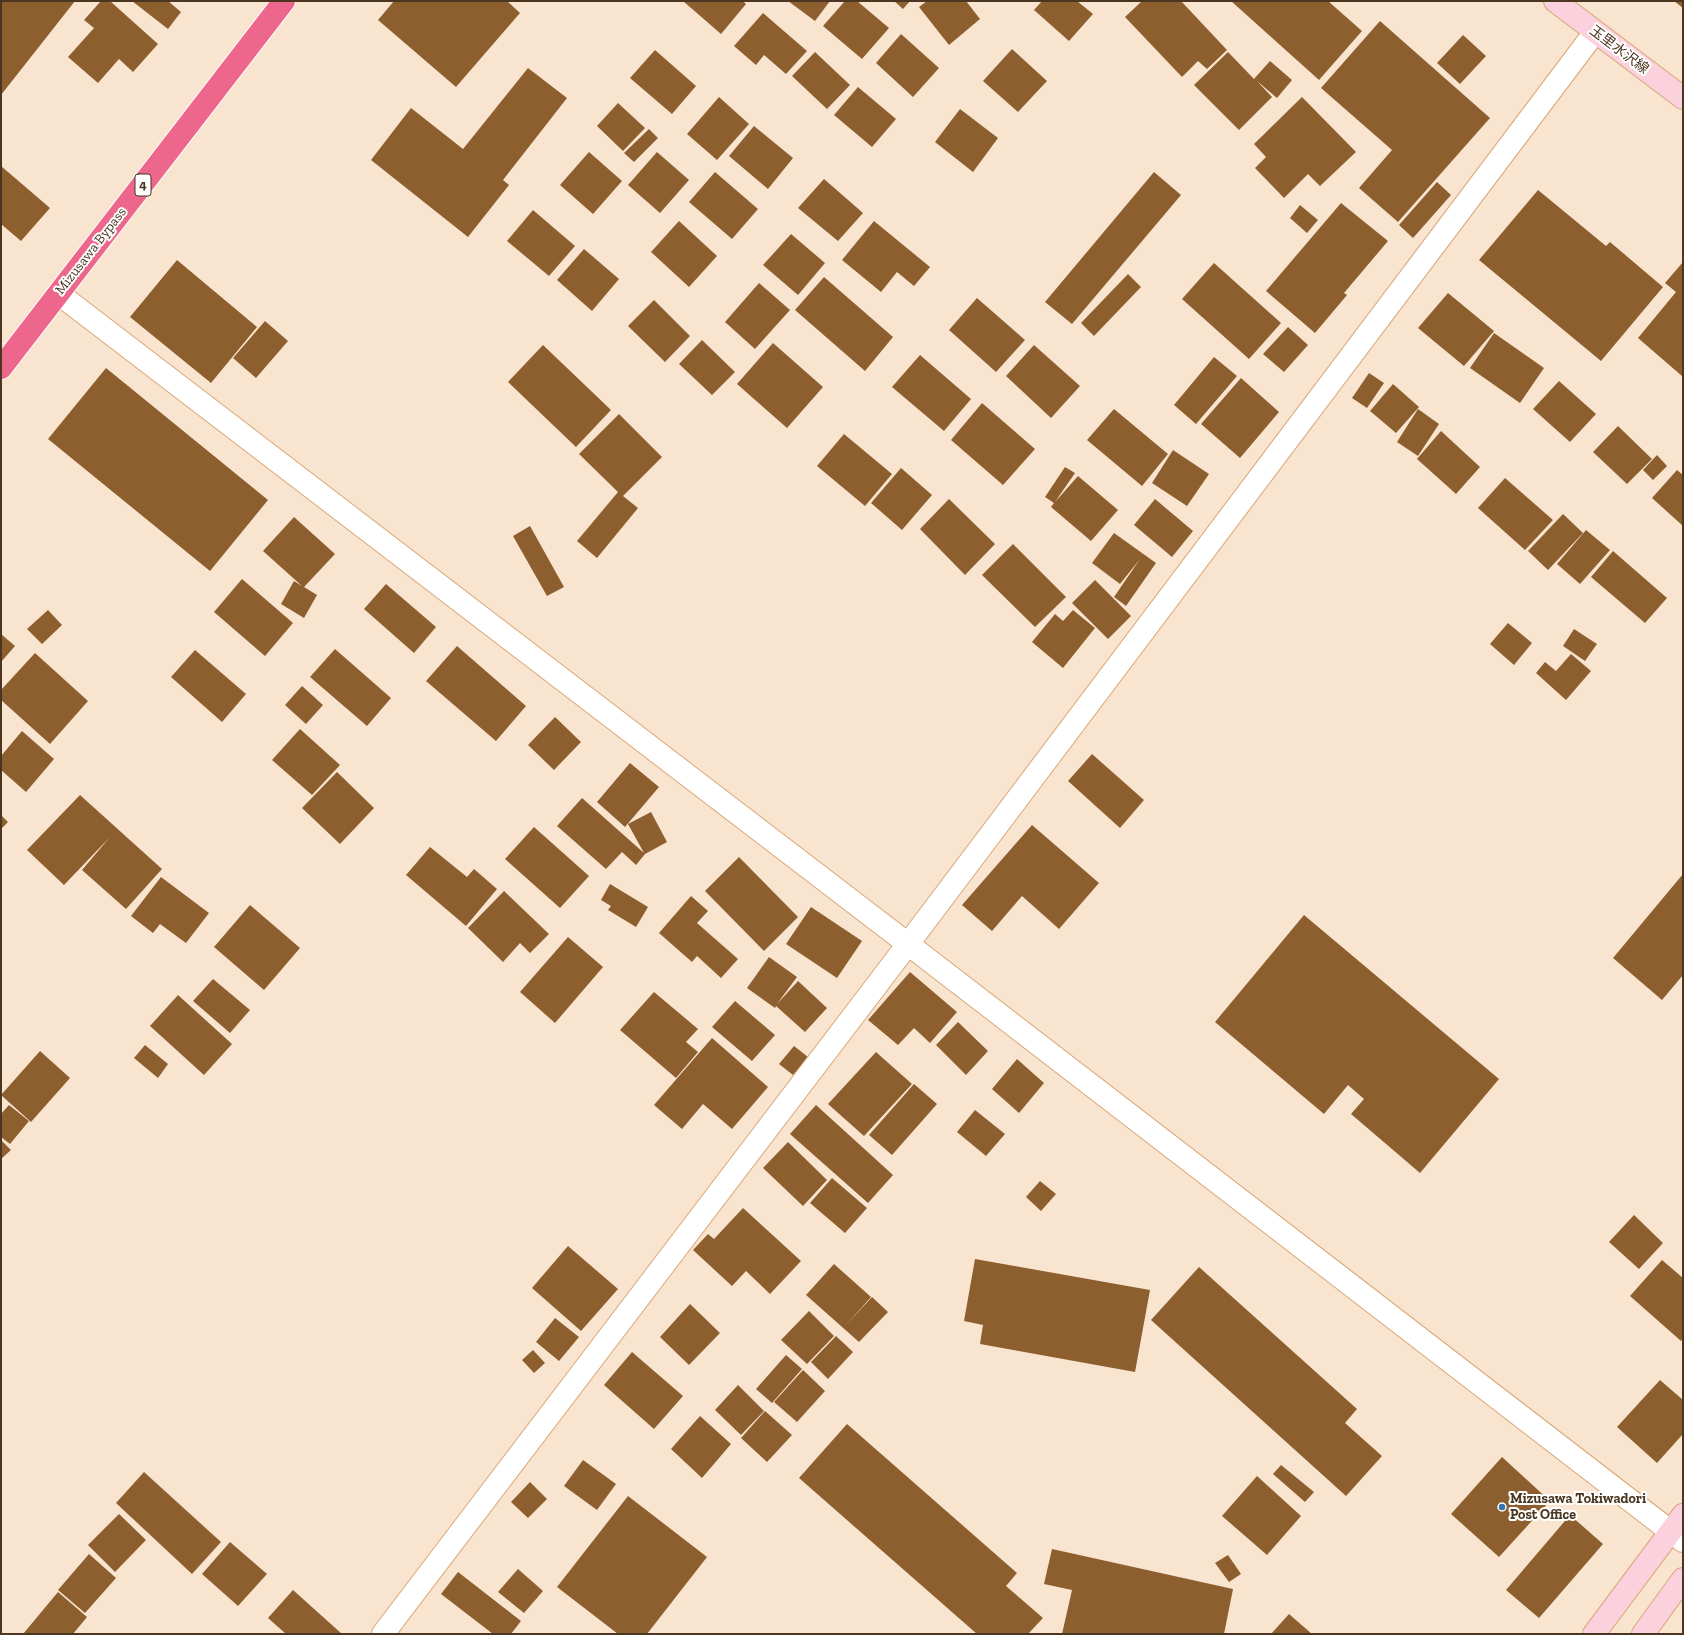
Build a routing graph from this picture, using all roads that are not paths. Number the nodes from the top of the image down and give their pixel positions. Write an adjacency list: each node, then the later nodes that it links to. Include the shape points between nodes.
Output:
1 (284, 1): 5 (highway, Mizusawa Bypass / 4)
2 (1555, 1): 3 (street, 玉里水沢線)
3 (1595, 32): 4 (street, 玉里水沢線); 7 (street)
4 (1683, 98)
5 (58, 294): 6 (highway, Mizusawa Bypass / 4); 7 (street)
6 (1, 368)
7 (908, 944): 8 (street); 10 (street)
8 (1679, 1529): 11 (street)
9 (1683, 1579): 12 (street)
10 (383, 1634)
11 (1594, 1634)
12 (1643, 1634)

